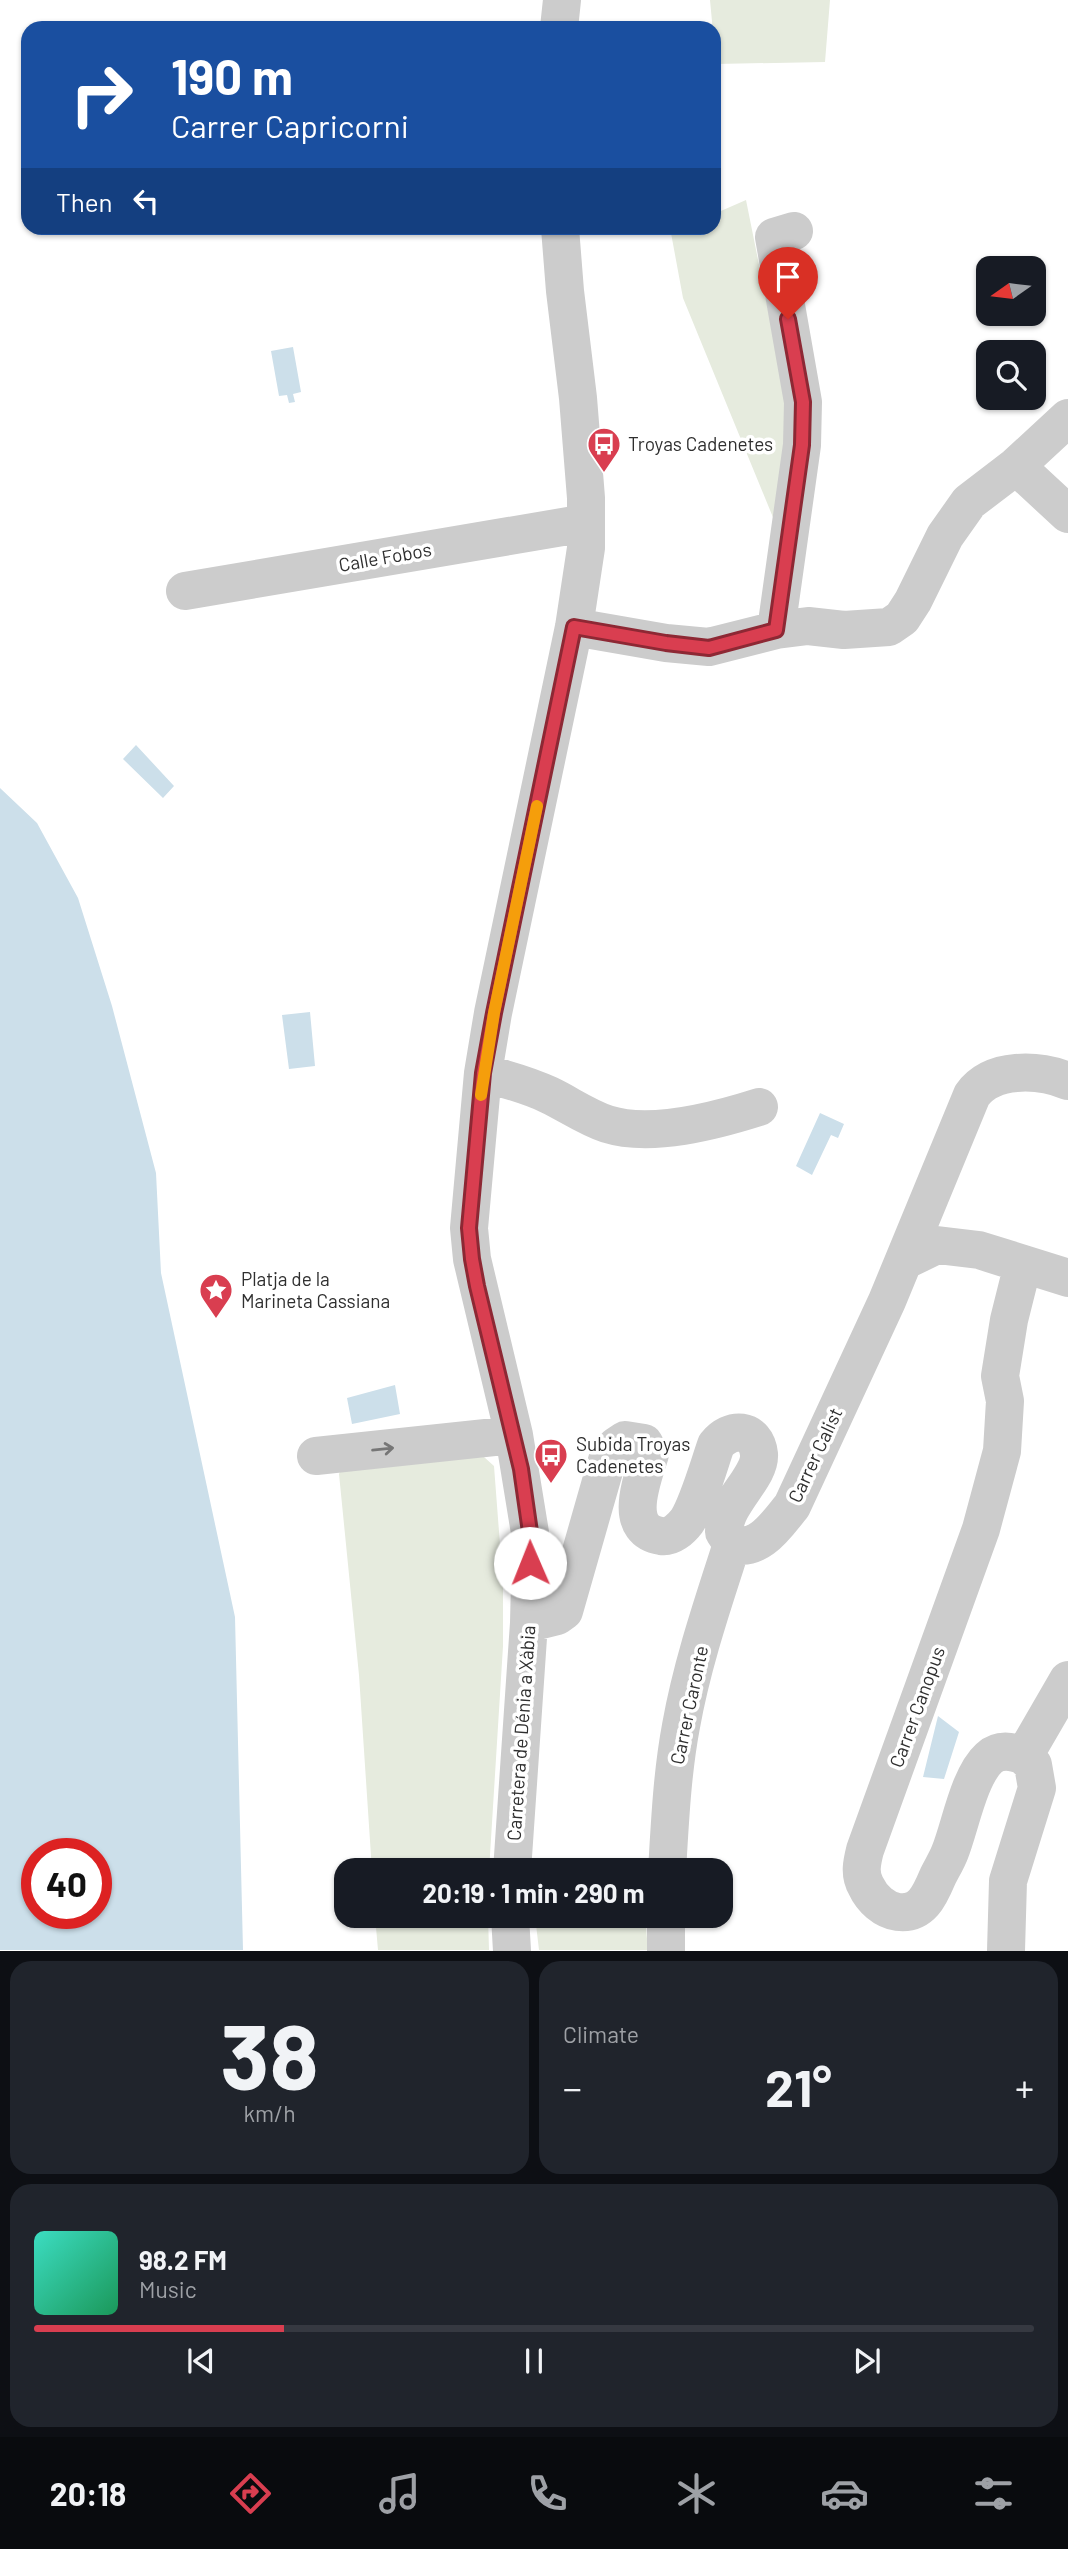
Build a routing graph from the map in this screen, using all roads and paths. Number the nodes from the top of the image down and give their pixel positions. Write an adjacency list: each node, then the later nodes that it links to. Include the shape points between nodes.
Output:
1 (562, 0): 2 (street)
2 (560, 21)
3 (794, 231): 11 (street, via 774,236 803,402 802,445)
4 (561, 235): 8 (street, Carretera de Dénia a Xàbia)
5 (1068, 418): 6 (street)
6 (1016, 466): 7 (street); 11 (street, via 969,502 945,536 913,601 895,623 871,629 808,626)
7 (1068, 514)
8 (586, 523): 9 (street, Calle Fobos); 10 (street, Carretera de Dénia a Xàbia)
9 (185, 591)
10 (574, 627): 11 (street, via 709,648); 12 (street, Carretera de Dénia a Xàbia)
11 (776, 630)
12 (483, 1073): 14 (street, via 516,1081 606,1124 622,1127 707,1121); 18 (street, Carretera de Dénia a Xàbia, via 470,1243)
13 (1068, 1081): 15 (street, Carrer Calist, via 1026,1072 992,1077 980,1084)
14 (759, 1107)
15 (904, 1261): 16 (street, via 937,1245 979,1250); 20 (street, Carrer Calist, via 792,1506 760,1541)
16 (1023, 1264): 17 (street); 23 (street, Carrer Canopus, via 1000,1376 1005,1426 993,1488 864,1850 862,1879 872,1896 889,1910 900,1912 924,1905 987,1759 1012,1751)
17 (1068, 1278)
18 (514, 1435): 19 (street, one-way to 18); 21 (street, Carretera de Dénia a Xàbia, via 531,1539)
19 (316, 1455)
20 (732, 1544): 21 (street, via 724,1532 726,1517 759,1457 750,1436 732,1432 724,1436 687,1521 666,1537 643,1529 638,1493 650,1454 644,1443 625,1440 608,1457 564,1611); 25 (street, Carrer Caronte, via 681,1724)
21 (528, 1623): 24 (street, Carretera de Dénia a Xàbia)
22 (1068, 1680): 23 (street)
23 (1024, 1756): 30 (street, via 1033,1765 1037,1788 1008,1881)
24 (513, 1858)
25 (668, 1858)
26 (511, 1928): 28 (street)
27 (666, 1928): 29 (street)
28 (512, 1951)
29 (666, 1951)
30 (1006, 1951)

